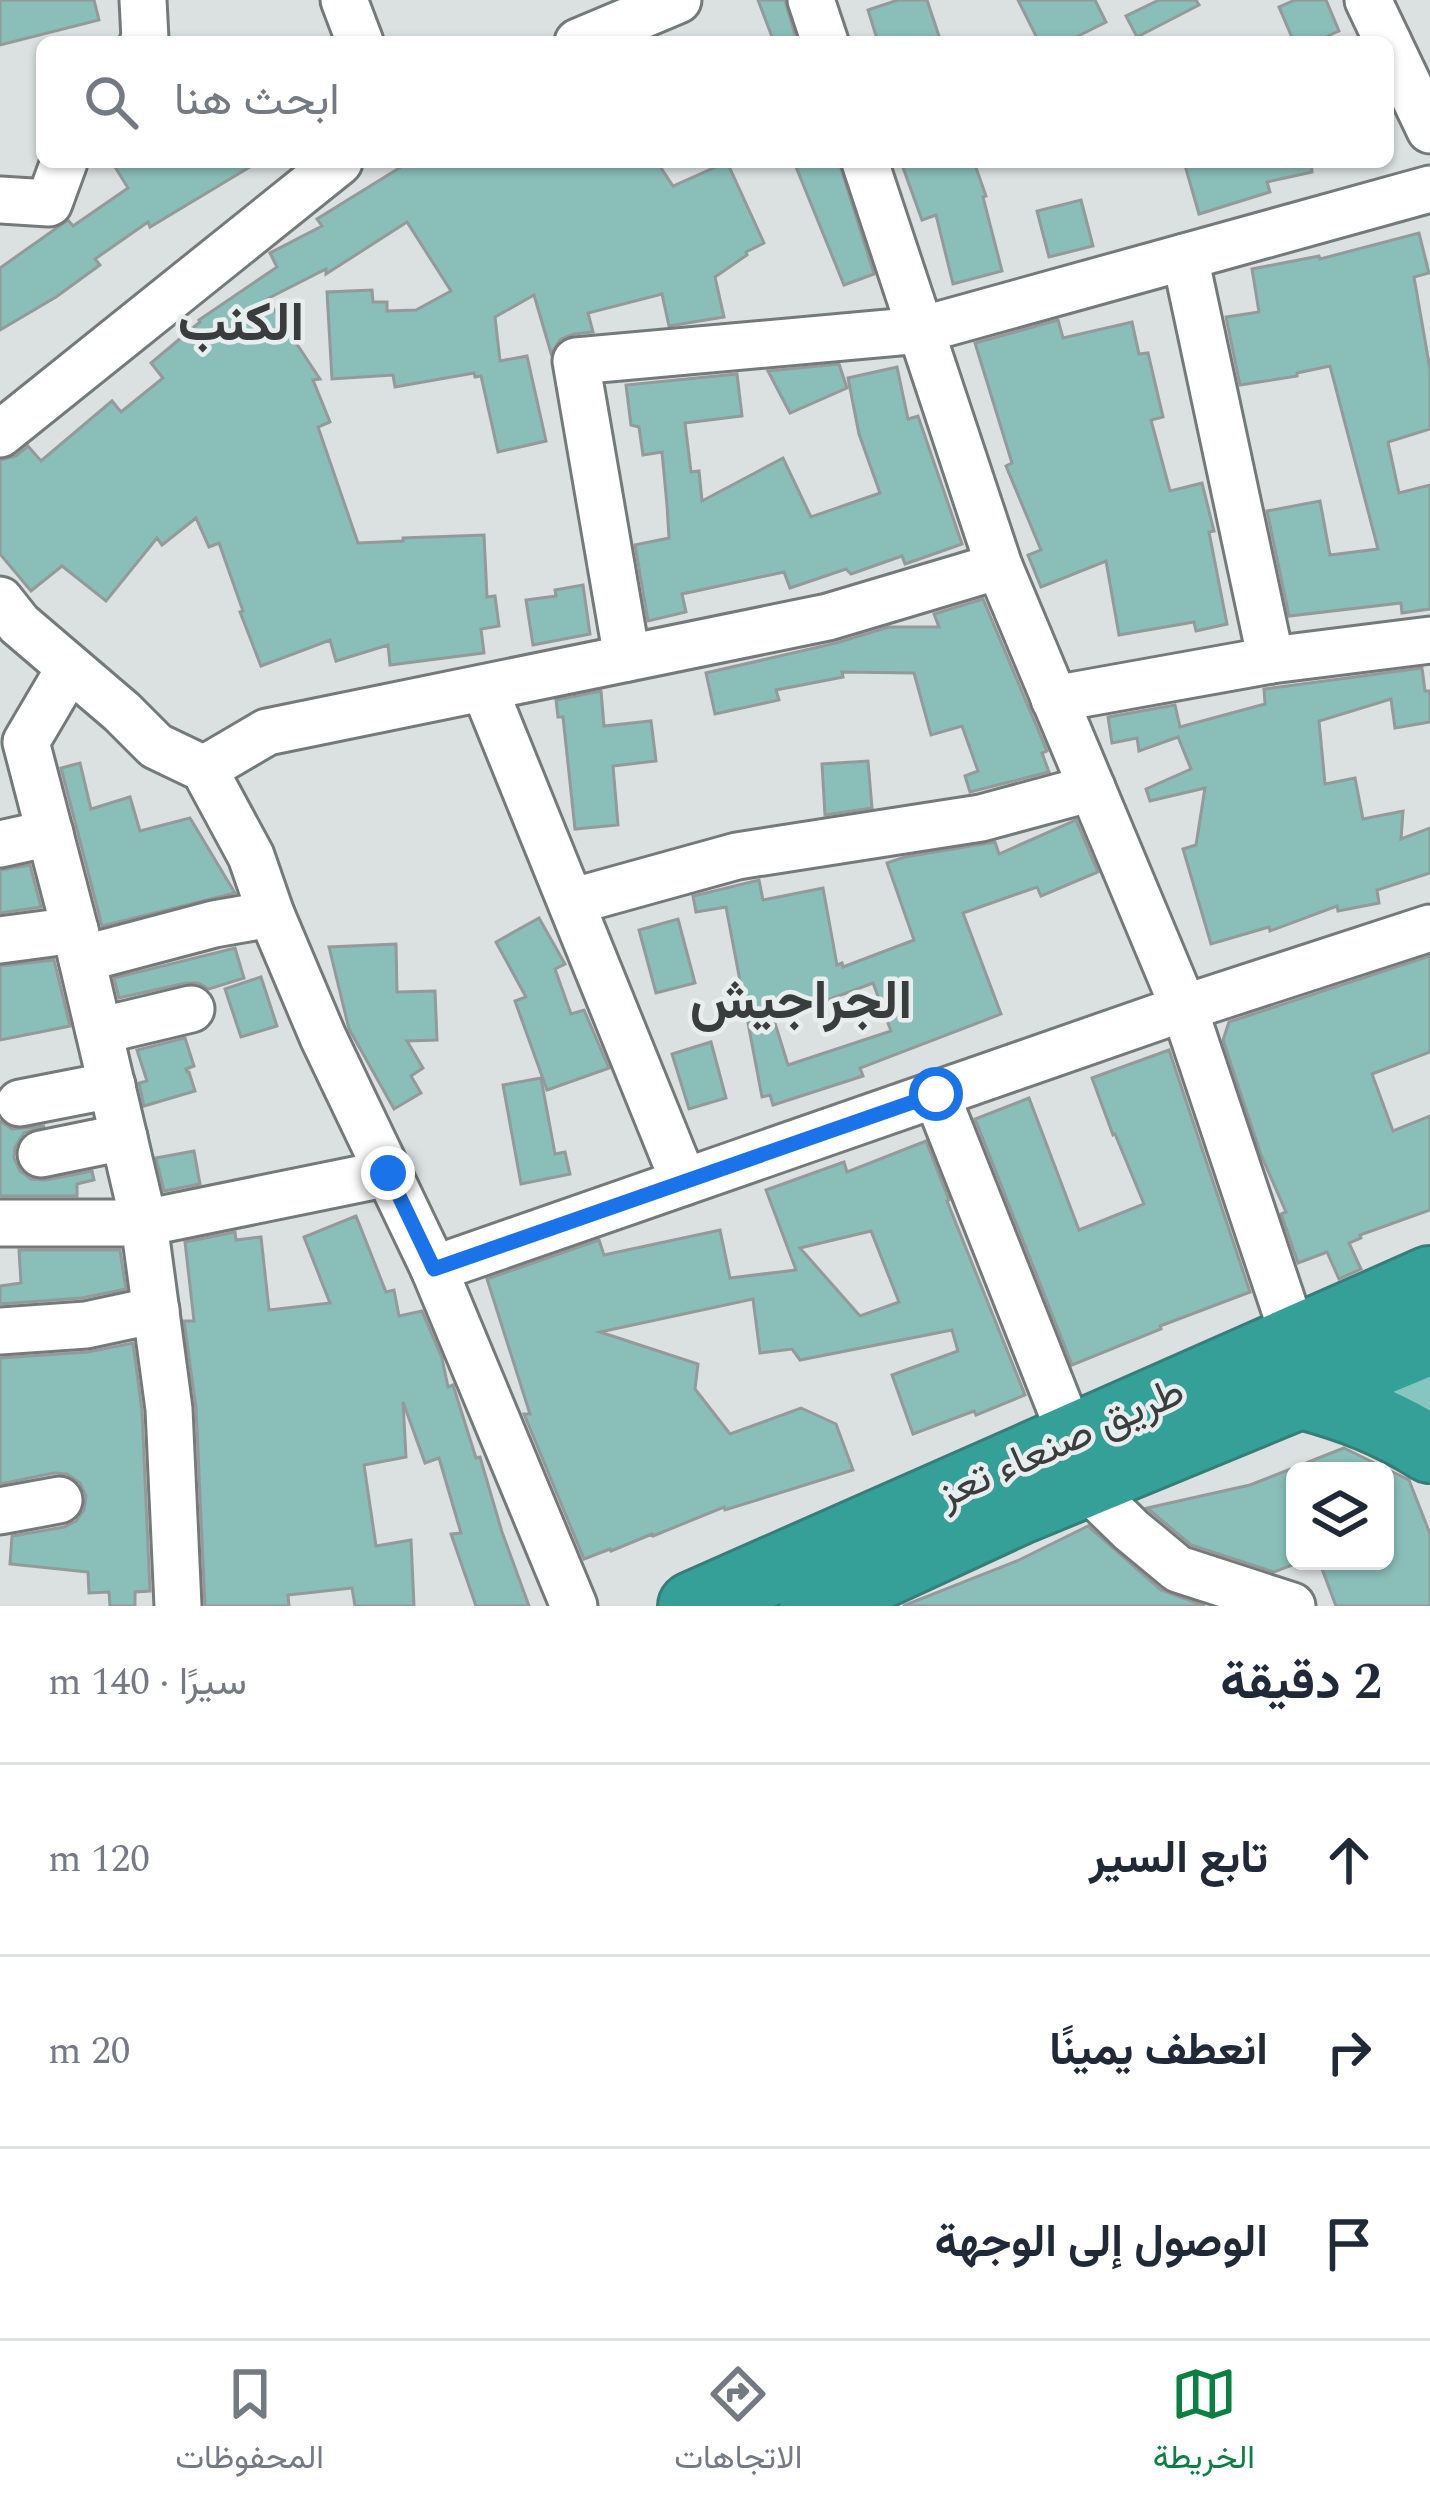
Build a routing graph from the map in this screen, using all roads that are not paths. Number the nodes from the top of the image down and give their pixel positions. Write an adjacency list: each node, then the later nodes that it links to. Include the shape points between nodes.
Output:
1 (143, 0): 6 (street)
2 (344, 0): 7 (street)
3 (678, 0): 8 (street)
4 (811, 0): 9 (street)
5 (1368, 0): 10 (street)
6 (143, 36)
7 (358, 36)
8 (592, 36)
9 (823, 36)
10 (1385, 36)
11 (1394, 55): 12 (street)
12 (1430, 130)
13 (62, 168): 17 (street, via 49,203)
14 (332, 168): 20 (street)
15 (867, 168): 19 (street)
16 (1430, 189): 18 (street)
17 (0, 200)
18 (1185, 257): 19 (street); 25 (street)
19 (921, 330): 21 (street); 24 (street, via 576,361)
20 (0, 434)
21 (999, 566): 24 (street, via 828,617); 28 (street)
22 (0, 600): 26 (street)
23 (1430, 640): 25 (street)
24 (627, 658): 27 (street)
25 (1271, 660): 28 (street)
26 (69, 669): 29 (street); 30 (street)
27 (484, 688): 31 (street, via 266,732); 35 (street)
28 (1054, 699): 32 (street)
29 (122, 712): 30 (street); 31 (street, via 156,746)
30 (13, 746): 33 (street)
31 (204, 769): 36 (street, via 251,856)
32 (1092, 788): 35 (street, via 981,818 737,856); 40 (street)
33 (50, 833): 34 (street); 39 (street)
34 (0, 844)
35 (571, 902): 49 (street)
36 (271, 914): 39 (street); 48 (street)
37 (1430, 928): 40 (street)
38 (0, 940): 39 (street)
39 (78, 944): 42 (street)
40 (1184, 1008): 44 (street); 56 (street)
41 (191, 1009): 42 (street)
42 (99, 1031): 43 (street)
43 (112, 1085): 45 (street); 46 (street)
44 (936, 1094): 49 (street); 59 (street)
45 (20, 1103)
46 (124, 1137): 47 (street); 51 (street)
47 (41, 1154)
48 (388, 1173): 51 (street); 52 (street)
49 (684, 1182): 52 (street)
50 (0, 1223): 51 (street)
51 (144, 1223): 53 (street)
52 (434, 1269): 63 (street)
53 (156, 1310): 55 (street); 62 (street)
54 (1412, 1319): 56 (highway, طريق صنعاء تعز); 57 (main road)
55 (0, 1331)
56 (1298, 1367): 58 (highway); 59 (highway, طريق صنعاء تعز)
57 (1430, 1412)
58 (1430, 1449)
59 (1078, 1461): 64 (highway, طريق صنعاء تعز); 65 (highway, طريق صنعاء تعز, via 1018,1511); 66 (street, via 1131,1530 1178,1569)
60 (58, 1500): 61 (street)
61 (0, 1511)
62 (178, 1606)
63 (574, 1606)
64 (692, 1606)
65 (813, 1606)
66 (1292, 1606)

